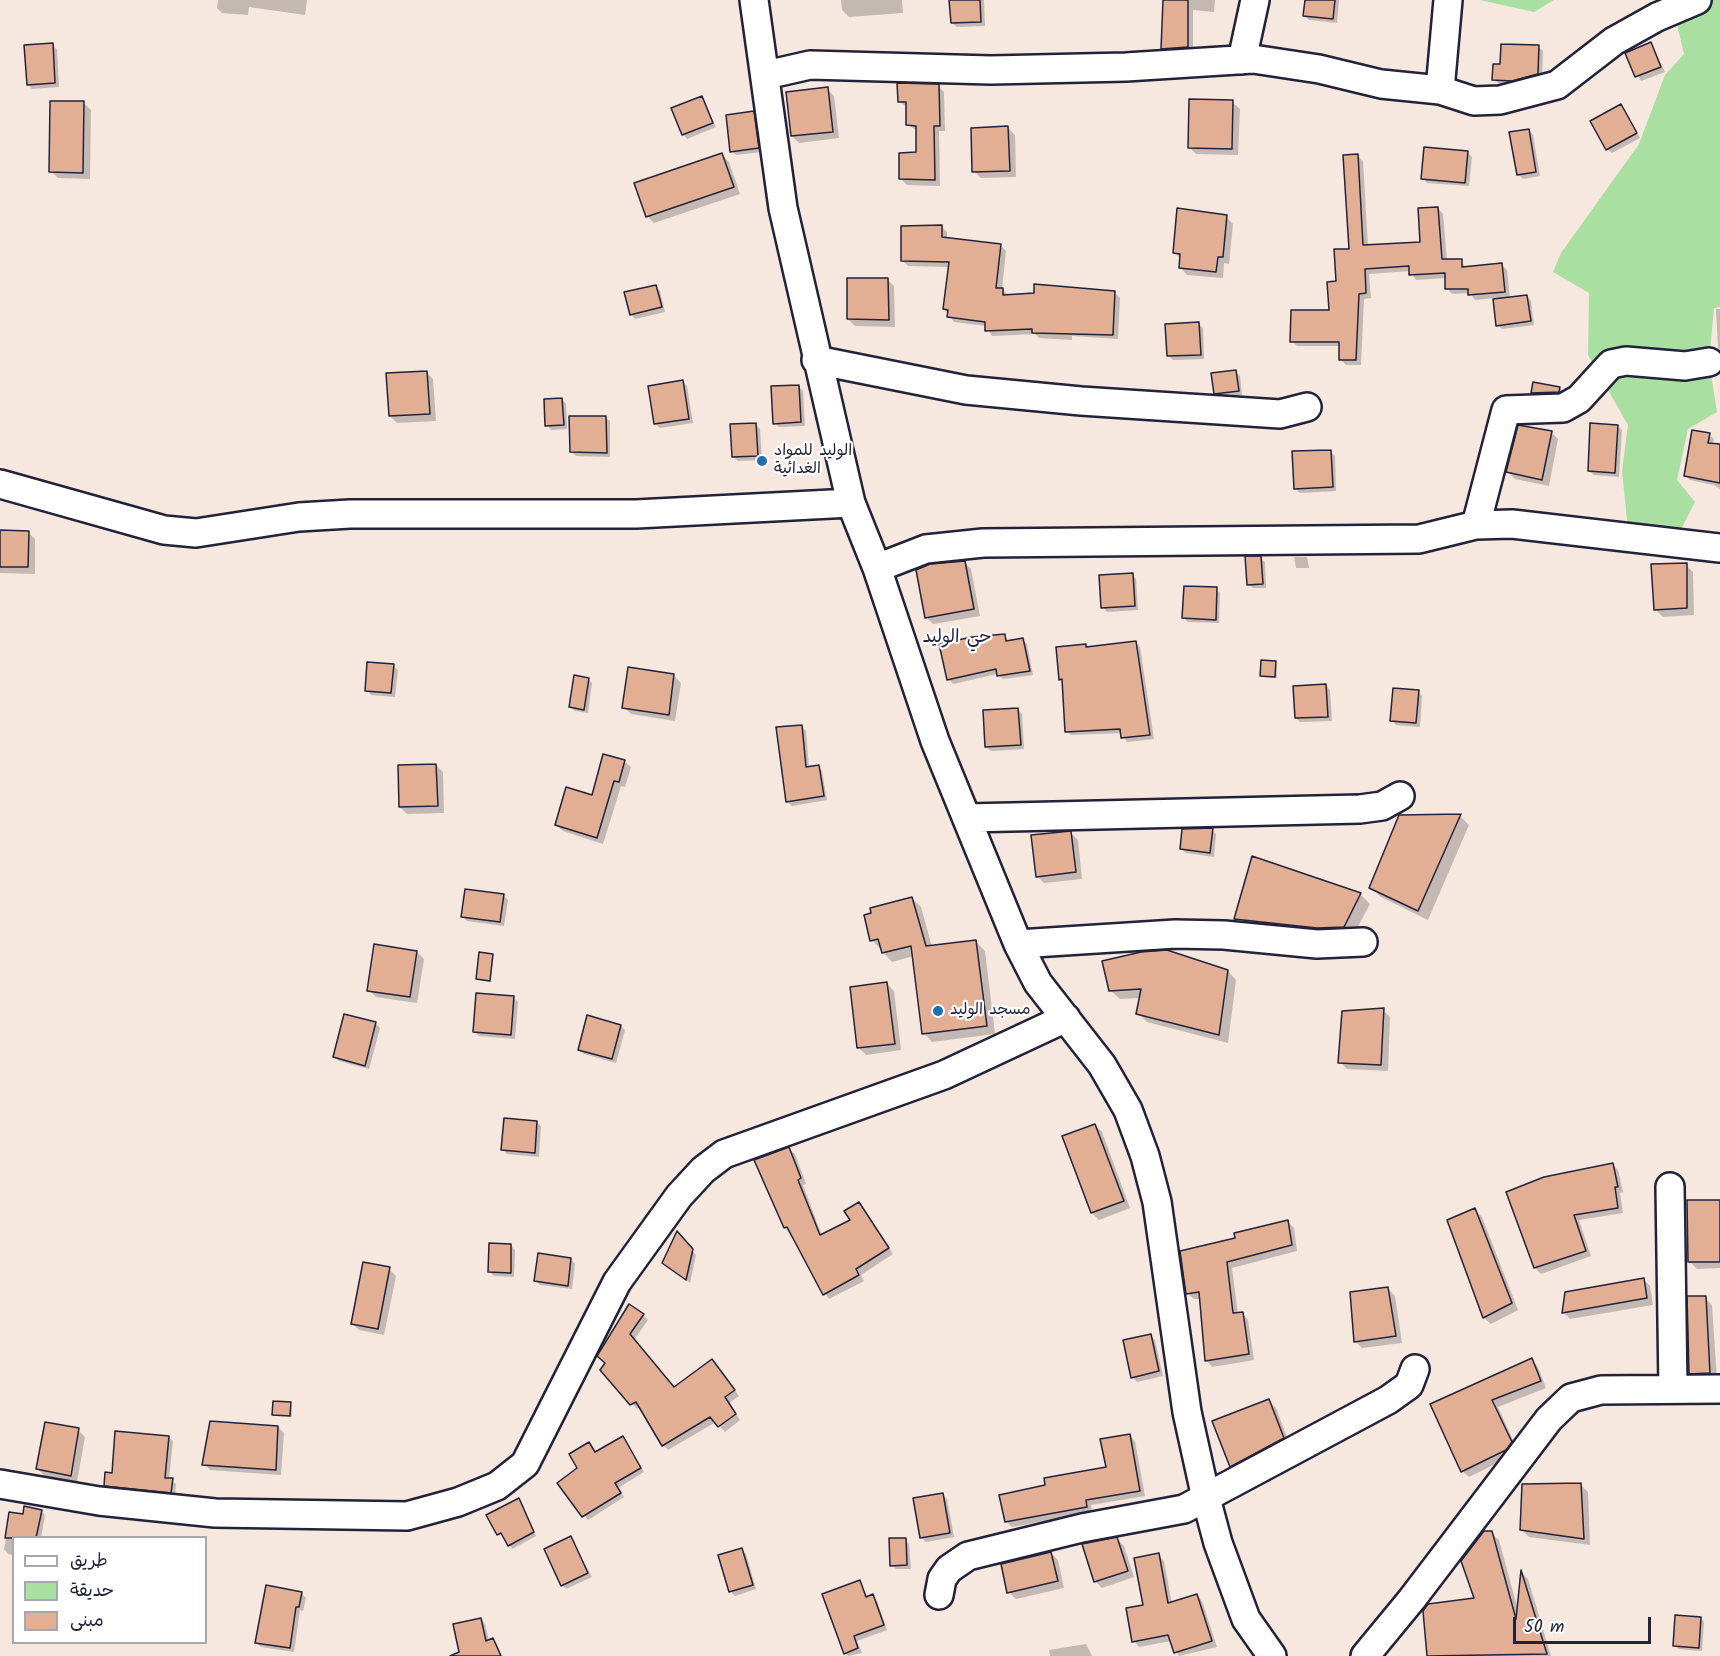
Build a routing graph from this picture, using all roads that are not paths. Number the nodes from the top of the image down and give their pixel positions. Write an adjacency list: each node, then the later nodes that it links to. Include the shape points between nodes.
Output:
1 (754, 0): 6 (street)
2 (1255, 0): 5 (street)
3 (1448, 0): 7 (street)
4 (1697, 0): 7 (street, via 1614,41 1557,85 1474,101)
5 (1242, 60): 6 (street, via 991,70 810,65); 7 (street)
6 (766, 75): 8 (street, via 783,208)
7 (1440, 90)
8 (816, 360): 10 (street, via 966,390 1070,400 1280,414); 12 (street)
9 (1709, 362): 13 (street, via 1685,366 1626,361 1611,364 1579,399 1563,408 1506,410)
10 (1307, 407)
11 (0, 484): 12 (street, via 164,530 196,533 299,517 350,514 636,514)
12 (851, 503): 15 (street)
13 (1476, 525): 14 (street, via 1512,524); 15 (street, via 1419,538 983,543 926,549)
14 (1720, 548)
15 (877, 568): 17 (street, via 935,741)
16 (1400, 796): 17 (street, via 1382,806 1360,809)
17 (967, 818): 19 (street)
18 (1363, 942): 19 (street, via 1317,944 1175,933)
19 (1018, 944): 20 (street, via 1038,983)
20 (1066, 1018): 25 (street, via 944,1075 724,1154 703,1170 679,1196 617,1282 525,1464 496,1486 458,1502 407,1516 215,1513 99,1501); 26 (street, via 1102,1065 1128,1110 1145,1156 1159,1213 1187,1412)
21 (1670, 1187): 23 (street)
22 (1414, 1369): 26 (street, via 1409,1385 1388,1400)
23 (1673, 1389): 24 (street); 29 (street, via 1601,1390 1571,1398 1549,1419)
24 (1720, 1389)
25 (0, 1484)
26 (1206, 1498): 27 (street, via 1184,1509 1082,1528 968,1556 949,1569); 28 (street, via 1246,1619)
27 (939, 1595)
28 (1272, 1656)
29 (1365, 1656)

